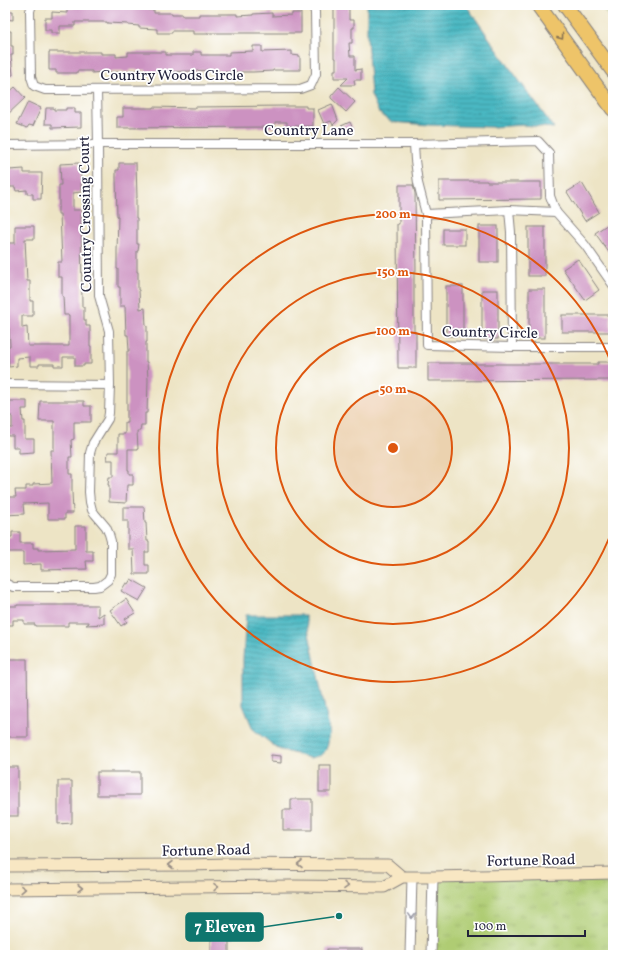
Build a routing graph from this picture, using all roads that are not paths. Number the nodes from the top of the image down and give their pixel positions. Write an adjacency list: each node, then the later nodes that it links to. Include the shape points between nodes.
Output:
1 (32, 5): 6 (street, Country Woods Circle, via 31,77 34,86 45,90)
2 (312, 5): 6 (street, Country Woods Circle, via 315,12 316,74 311,85 300,89)
3 (538, 5): 7 (highway, one-way to 7)
4 (565, 5): 5 (highway)
5 (613, 71)
6 (97, 90): 8 (street, Country Crossing Court)
7 (613, 109)
8 (98, 144): 9 (street, Country Lane); 10 (street, Country Lane); 18 (street, Country Crossing Court, via 99,296 109,331)
9 (414, 144): 12 (street, Country Lane, via 538,141 550,153 550,196); 13 (street, Country Circle, via 418,183)
10 (5, 146)
11 (509, 210): 12 (street); 13 (street); 15 (street)
12 (556, 212): 14 (street, via 585,245)
13 (426, 214): 15 (street, Country Circle, via 427,345)
14 (613, 285)
15 (512, 347): 16 (street, Country Circle)
16 (613, 347)
17 (5, 384): 18 (street)
18 (110, 385): 19 (street, Country Crossing Court, via 108,419 93,443 90,453 89,492 92,510 106,527 111,541 108,580 94,587 13,587)
19 (5, 583)
20 (5, 866): 22 (main road, Fortune Road, one-way to 20, via 388,865)
21 (613, 873): 23 (main road, Fortune Road)
22 (407, 877): 23 (main road, Fortune Road); 24 (main road, Fortune Road, one-way to 22, via 384,887); 25 (street, one-way to 25)
23 (433, 877): 26 (street)
24 (5, 889)
25 (410, 955)
26 (431, 955)

